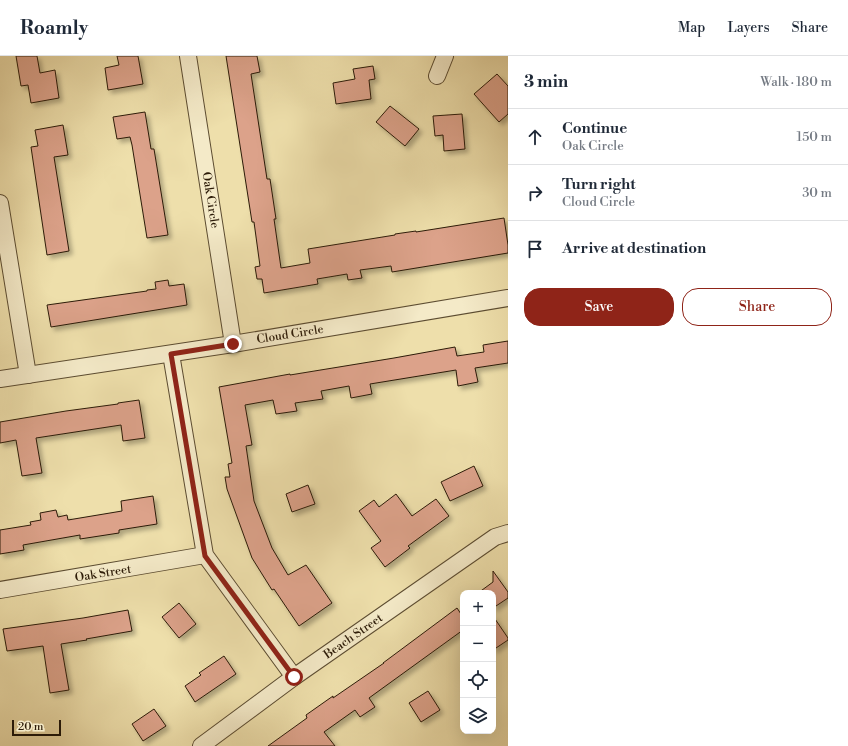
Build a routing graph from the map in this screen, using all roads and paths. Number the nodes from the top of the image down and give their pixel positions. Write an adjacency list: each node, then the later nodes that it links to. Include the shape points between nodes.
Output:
1 (188, 56): 6 (street, Oak Circle)
2 (445, 56): 3 (street)
3 (437, 76)
4 (0, 203): 8 (street)
5 (508, 298): 6 (street, Cloud Circle)
6 (233, 344): 7 (street, Cloud Circle)
7 (171, 354): 8 (street, Cloud Circle); 11 (street)
8 (28, 375): 9 (street, Cloud Circle)
9 (0, 379)
10 (508, 533): 13 (street, Beach Street, via 495,537)
11 (205, 556): 12 (street, Oak Street); 13 (street)
12 (0, 590)
13 (294, 677): 14 (street, Beach Street)
14 (201, 746)

